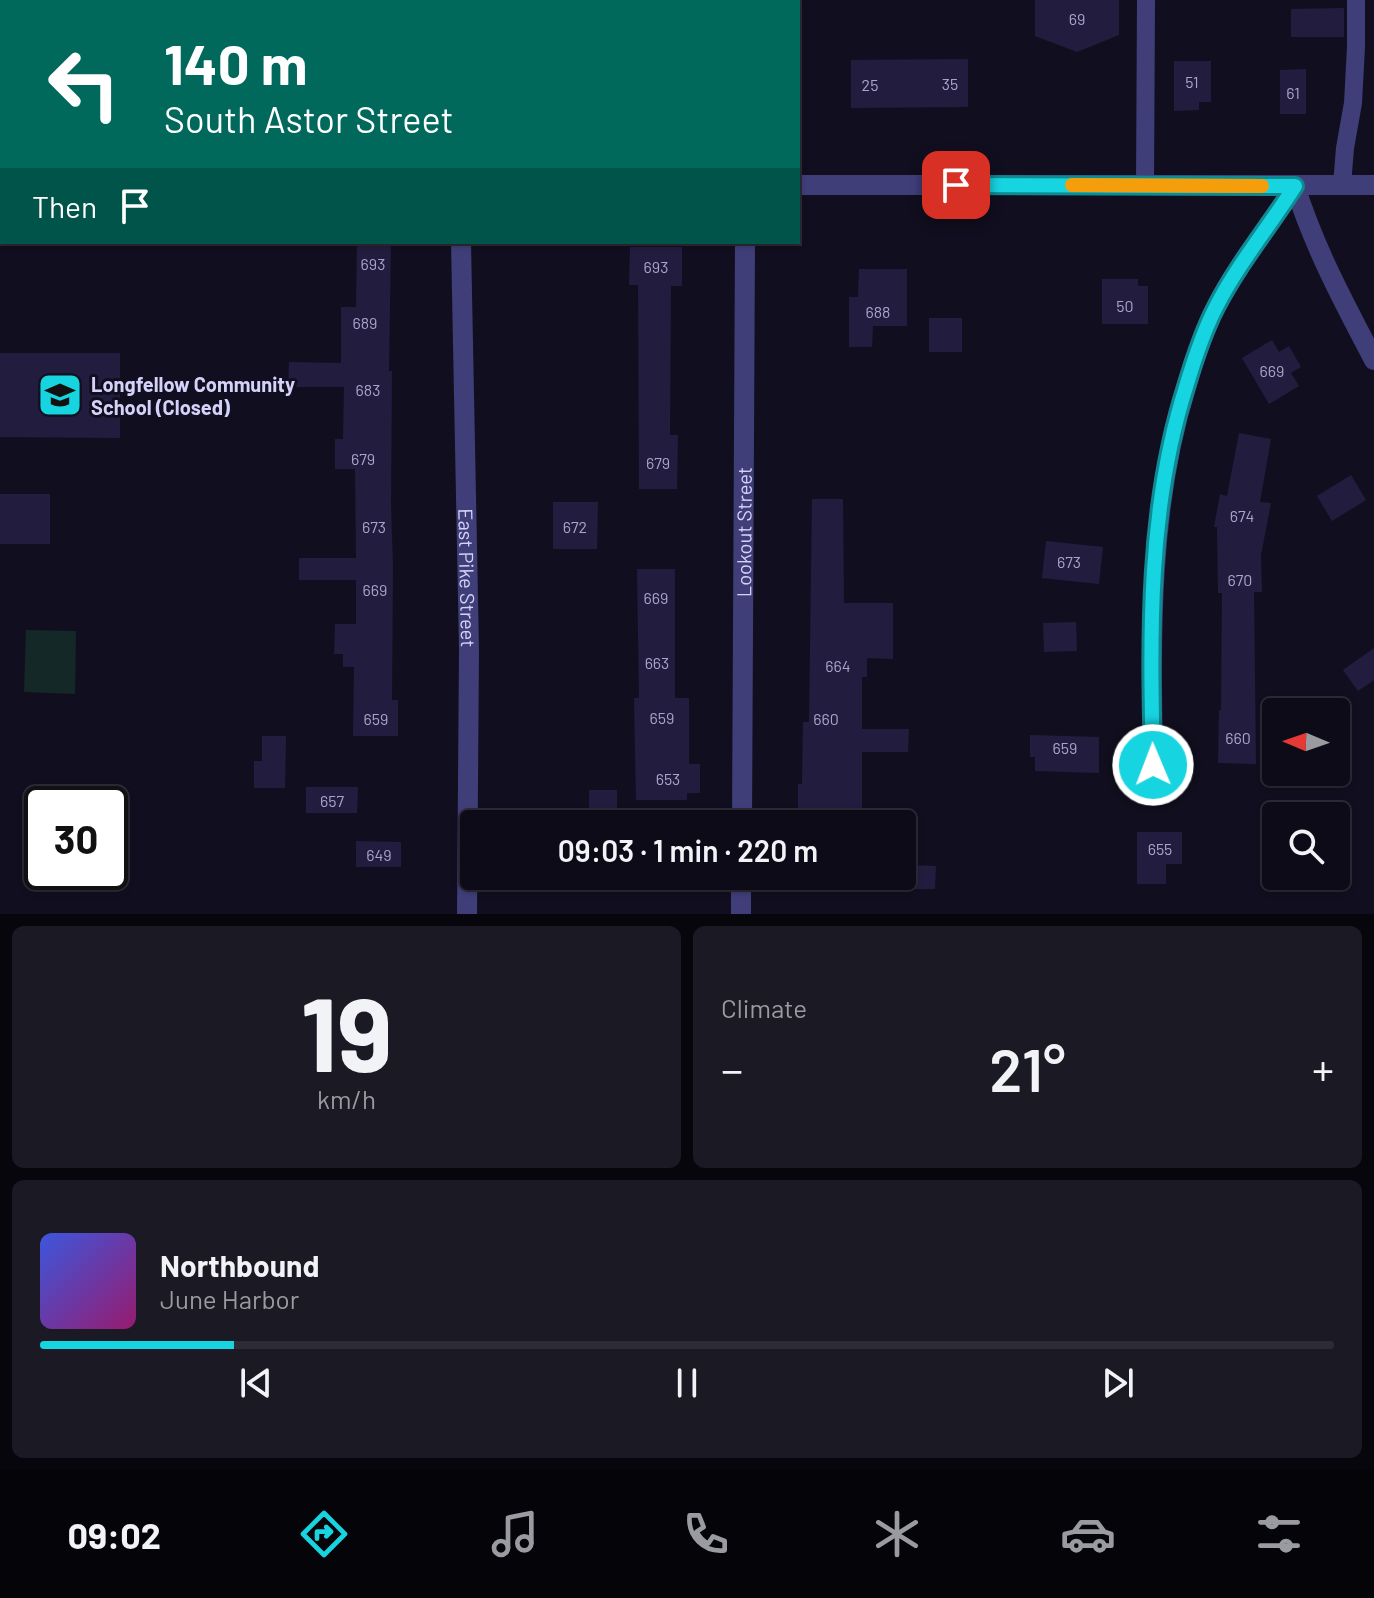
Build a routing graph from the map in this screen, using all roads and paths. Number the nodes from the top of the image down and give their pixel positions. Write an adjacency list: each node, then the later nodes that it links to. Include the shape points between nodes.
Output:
1 (1146, 0): 6 (lane)
2 (1356, 0): 4 (lane, via 1353,103)
3 (800, 185): 6 (street)
4 (1342, 185): 5 (street); 7 (street)
5 (1374, 185)
6 (1145, 186): 7 (street)
7 (1295, 186): 10 (street, via 1316,242); 11 (street, via 1214,310 1172,436 1154,571)
8 (461, 244): 14 (street, East Pike Street, via 469,649)
9 (745, 244): 12 (street, Lookout Street)
10 (1374, 360)
11 (1153, 765)
12 (742, 810)
13 (741, 890): 15 (street)
14 (467, 914)
15 (741, 914)

